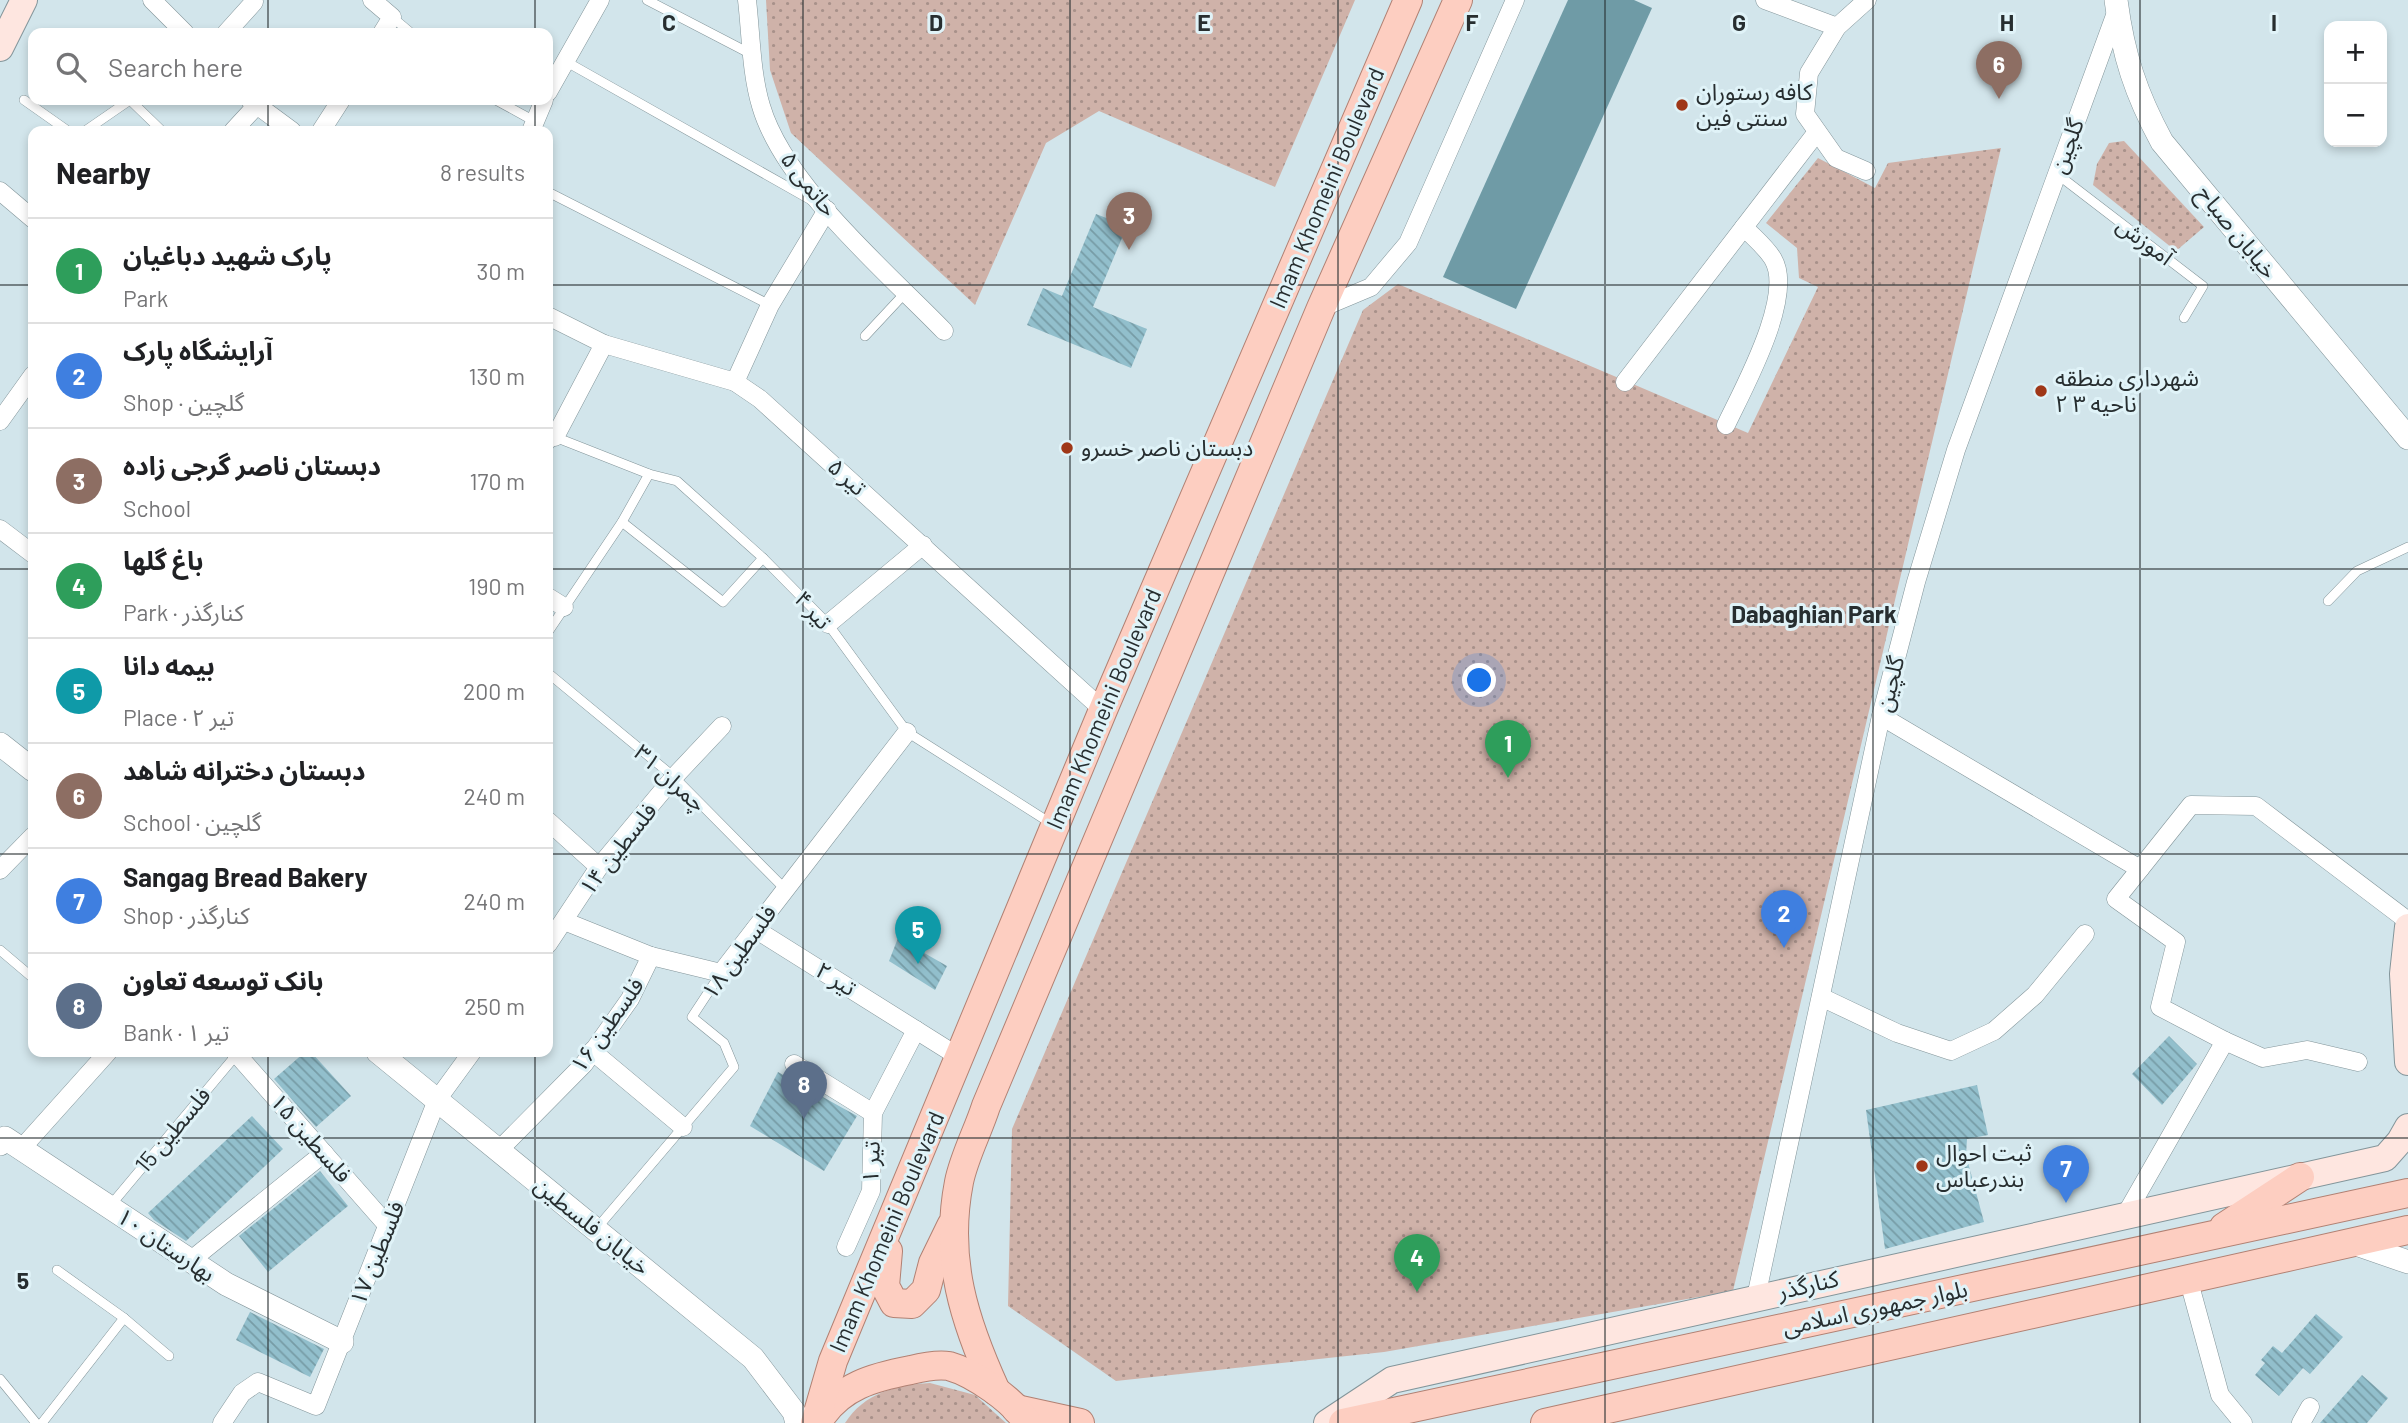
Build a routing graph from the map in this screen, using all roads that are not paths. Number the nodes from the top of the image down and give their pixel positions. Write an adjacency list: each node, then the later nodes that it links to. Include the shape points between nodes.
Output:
1 (24, 0): 20 (main road)
2 (152, 0): 16 (street)
3 (372, 0): 14 (street)
4 (600, 0): 22 (street)
5 (647, 0): 21 (lane)
6 (747, 0): 21 (street, حاتمی ۵)
7 (1408, 0): 79 (main road, Imam Khomeini Boulevard)
8 (1458, 0): 52 (main road, Imam Khomeini Boulevard)
9 (1515, 0): 52 (street, via 1408,243 1371,287)
10 (1765, 0): 15 (street)
11 (1867, 0): 15 (street)
12 (254, 2): 17 (street)
13 (2116, 5): 44 (street, گلچین); 64 (street, خیابان صباح, via 2121,43 2138,99 2162,142)
14 (391, 17): 18 (street); 19 (lane)
15 (1837, 27): 42 (street, via 1809,73 1805,114)
16 (180, 28)
17 (231, 28)
18 (385, 28)
19 (405, 28)
20 (0, 48)
21 (753, 55): 47 (street, حاتمی ۵, via 761,106 781,151)
22 (565, 61): 23 (street); 47 (lane)
23 (553, 83)
24 (24, 100): 25 (lane)
25 (28, 103)
26 (31, 105): 34 (lane)
27 (123, 105): 35 (lane)
28 (135, 105): 36 (lane)
29 (252, 105): 37 (street)
30 (256, 105): 38 (street)
31 (338, 105): 39 (street)
32 (503, 105): 40 (lane)
33 (542, 105): 41 (street)
34 (61, 126)
35 (92, 126)
36 (157, 126)
37 (237, 126)
38 (285, 126)
39 (324, 126)
40 (533, 126)
41 (534, 126)
42 (1817, 132): 43 (street, via 1836,158); 49 (street)
43 (1866, 171)
44 (2057, 174): 53 (lane, آموزش, via 2203,286); 80 (street, گلچین, via 1956,450)
45 (0, 191): 48 (street)
46 (553, 195): 51 (lane)
47 (827, 210): 50 (street, حاتمی ۵); 51 (street)
48 (28, 215)
49 (1744, 227): 60 (street); 62 (street, via 1774,260 1778,300 1762,348)
50 (906, 292): 55 (street, حاتمی ۵); 56 (lane)
51 (770, 304): 59 (street)
52 (1321, 308): 127 (main road, Imam Khomeini Boulevard, via 986,1106 960,1180)
53 (2184, 317)
54 (553, 318): 57 (street, تیر ۵)
55 (944, 331)
56 (865, 336)
57 (604, 344): 59 (street, تیر ۵); 63 (street)
58 (28, 382): 61 (street)
59 (735, 382): 69 (street, تیر ۵, via 760,399)
60 (1625, 382)
61 (0, 421)
62 (1726, 425)
63 (553, 438)
64 (2408, 438)
65 (553, 443): 66 (lane, تیر ۴)
66 (649, 474): 67 (lane); 72 (lane, تیر ۴, via 677,481)
67 (622, 522): 72 (lane, via 723,602); 75 (lane)
68 (0, 529): 71 (street)
69 (923, 545): 77 (street); 79 (street, تیر ۵)
70 (2408, 547): 74 (lane, via 2357,571)
71 (28, 550)
72 (763, 558): 77 (lane, تیر ۴)
73 (553, 600): 75 (street)
74 (2328, 601)
75 (564, 607): 76 (lane)
76 (553, 624)
77 (828, 624): 82 (lane, تیر ۴)
78 (553, 677): 85 (lane, چمران ۳۱)
79 (1103, 710): 86 (main road, Imam Khomeini Boulevard)
80 (1881, 716): 91 (street); 103 (street, گلچین)
81 (722, 726): 85 (street, فلسطین ۱۴)
82 (907, 732): 86 (lane, تیر ۴); 92 (street, فلسطین ۱۸)
83 (0, 744): 84 (street)
84 (28, 766)
85 (674, 777): 90 (street, فلسطین ۱۴); 92 (lane, چمران ۳۱)
86 (1055, 825): 112 (main road, Imam Khomeini Boulevard)
87 (553, 826): 90 (street)
88 (28, 840): 89 (street)
89 (1, 867)
90 (599, 867): 94 (street, فلسطین ۱۴)
91 (2140, 869): 93 (street, via 2191,805 2256,806); 105 (street, via 2116,899 2176,942 2160,1007)
92 (786, 890): 96 (street, فلسطین ۱۸)
93 (2408, 920)
94 (564, 921): 98 (street, فلسطین ۱۴); 100 (street)
95 (2408, 927): 114 (main road, via 2403,974)
96 (755, 929): 102 (street, فلسطین ۱۸); 104 (street, تیر ۲)
97 (2085, 934): 103 (street, via 2035,995 1994,1031 1951,1051 1897,1033)
98 (553, 937)
99 (0, 950): 101 (lane)
100 (651, 956): 102 (street); 106 (street, فلسطین ۱۶, via 630,999)
101 (28, 974)
102 (722, 974): 118 (lane, فلسطین ۱۸, via 692,1017 724,1043 734,1067)
103 (1821, 997): 139 (street, گلچین)
104 (916, 1030): 112 (street, تیر ۲); 117 (street, تیر ۱)
105 (2225, 1041): 113 (street, via 2263,1058 2307,1050); 126 (street)
106 (592, 1051): 118 (street); 121 (street, فلسطین ۱۶)
107 (102, 1057): 120 (street)
108 (233, 1057): 125 (lane, فلسطین 15)
109 (240, 1057): 122 (street, فلسطین ۱۵)
110 (384, 1057): 116 (street, خیابان فلسطین)
111 (468, 1057): 116 (street)
112 (959, 1057): 131 (main road, Imam Khomeini Boulevard)
113 (2358, 1062)
114 (2408, 1062)
115 (794, 1064): 117 (street, تیر ۱)
116 (438, 1100): 121 (street, خیابان فلسطین); 128 (street, فلسطین ۱۷)
117 (873, 1113): 134 (street, تیر ۱, via 872,1191)
118 (683, 1127): 129 (lane, فلسطین ۱۸)
119 (2408, 1128): 123 (main road, کنارگذر, via 2385,1158)
120 (7, 1141): 125 (street, بهارستان ۱۰)
121 (499, 1150): 129 (street, خیابان فلسطین)
122 (324, 1153): 128 (street, فلسطین ۱۵); 135 (street)
123 (2300, 1177): 126 (main road, کنارگذر); 132 (main road)
124 (2408, 1193): 132 (main road, بلوار جمهوری اسلامی)
125 (109, 1207): 135 (street, بهارستان ۱۰)
126 (2126, 1214): 139 (main road, کنارگذر)
127 (954, 1220): 131 (main road, via 933,1263 926,1290 912,1304 894,1303 887,1293); 145 (main road, Imam Khomeini Boulevard, via 954,1269 962,1304)
128 (387, 1225): 141 (street, فلسطین ۱۷)
129 (596, 1229): 146 (street, خیابان فلسطین, via 753,1357)
130 (2408, 1230): 133 (main road, بلوار جمهوری اسلامی)
131 (886, 1235): 146 (main road, Imam Khomeini Boulevard)
132 (2208, 1237): 152 (main road, بلوار جمهوری اسلامی)
133 (2350, 1242): 136 (street); 138 (main road, بلوار جمهوری اسلامی)
134 (846, 1247)
135 (190, 1261): 141 (street, بهارستان ۱۰)
136 (2408, 1262)
137 (57, 1270): 140 (lane)
138 (2188, 1278): 153 (main road, بلوار جمهوری اسلامی); 154 (street, via 2220,1395)
139 (1756, 1297): 151 (main road, کنارگذر, via 1392,1380)
140 (124, 1318): 142 (lane); 148 (lane)
141 (342, 1342): 149 (street, فلسطین ۱۷, via 316,1406 258,1382 242,1394)
142 (169, 1356)
143 (0, 1379): 147 (lane)
144 (2310, 1407): 155 (street)
145 (1013, 1408): 146 (main road, via 949,1366 861,1381); 150 (main road)
146 (806, 1420)
147 (36, 1423)
148 (42, 1423)
149 (222, 1423)
150 (1080, 1423)
151 (1327, 1423)
152 (1343, 1423)
153 (1545, 1423)
154 (2244, 1423)
155 (2301, 1423)

